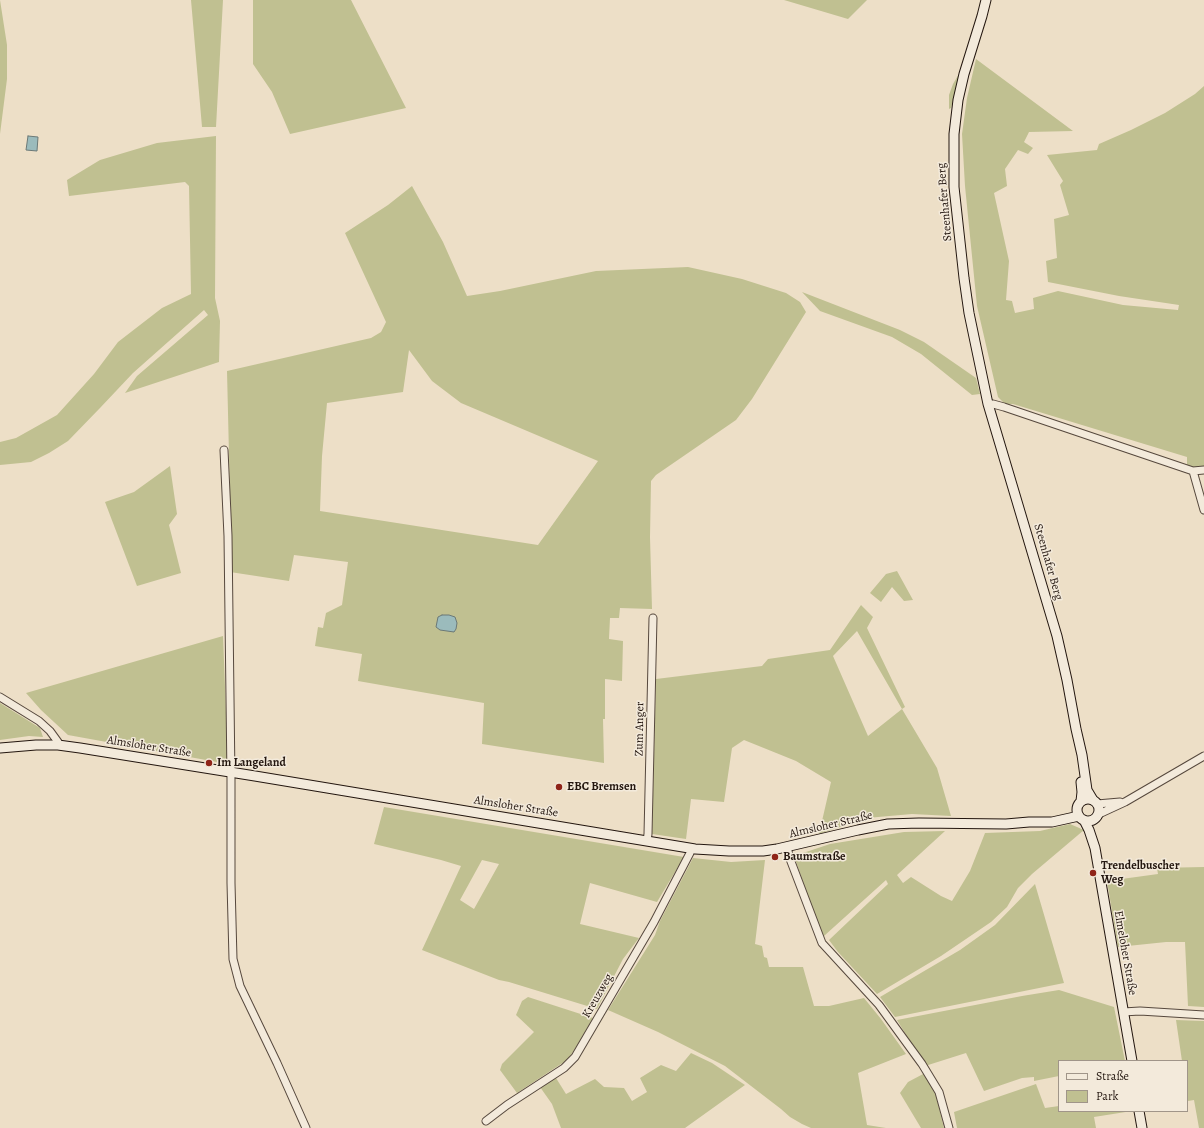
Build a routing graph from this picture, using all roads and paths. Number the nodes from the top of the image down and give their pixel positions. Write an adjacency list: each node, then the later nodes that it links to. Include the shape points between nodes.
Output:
1 (986, 0): 2 (street, Steenhafer Berg, via 958,100 953,158 965,285)
2 (988, 404): 5 (street, via 1004,407); 9 (street, Steenhafer Berg, via 1057,636)
3 (224, 450): 13 (street, via 228,536)
4 (1204, 470): 5 (street)
5 (1193, 471): 6 (street)
6 (1204, 510)
7 (653, 618): 18 (street, Zum Anger)
8 (0, 697): 10 (street, via 39,721 50,731)
9 (1076, 729): 14 (street, Steenhafer Berg, via 1087,790); 16 (street, Steenhafer Berg, via 1082,792)
10 (58, 745): 11 (street, Almsloher Straße); 13 (street, Almsloher Straße)
11 (0, 748)
12 (1204, 756): 15 (street)
13 (231, 772): 18 (street, Almsloher Straße); 27 (street, via 230,883 234,959 240,986)
14 (1095, 802): 15 (street); 16 (street, via 1085,799); 17 (street, via 1099,808)
15 (1124, 802): 17 (street)
16 (1080, 812): 17 (street, via 1088,821); 19 (street, Almsloher Straße, via 1006,824 888,824); 20 (street, Elmeloher Straße)
17 (1096, 816): 20 (street, Elmeloher Straße)
18 (647, 841): 21 (street, Almsloher Straße)
19 (788, 847): 21 (street, Almsloher Straße, via 763,851); 28 (street, via 790,859 822,943 879,1005 922,1064 939,1092)
20 (1095, 848): 22 (street, Elmeloher Straße)
21 (691, 849): 26 (street, Kreuzweg, via 654,922 575,1057 564,1068)
22 (1123, 1012): 23 (street); 24 (street, Elmeloher Straße)
23 (1204, 1015)
24 (1132, 1060)
25 (1139, 1112): 29 (street)
26 (486, 1121)
27 (306, 1128)
28 (949, 1128)
29 (1142, 1128)

